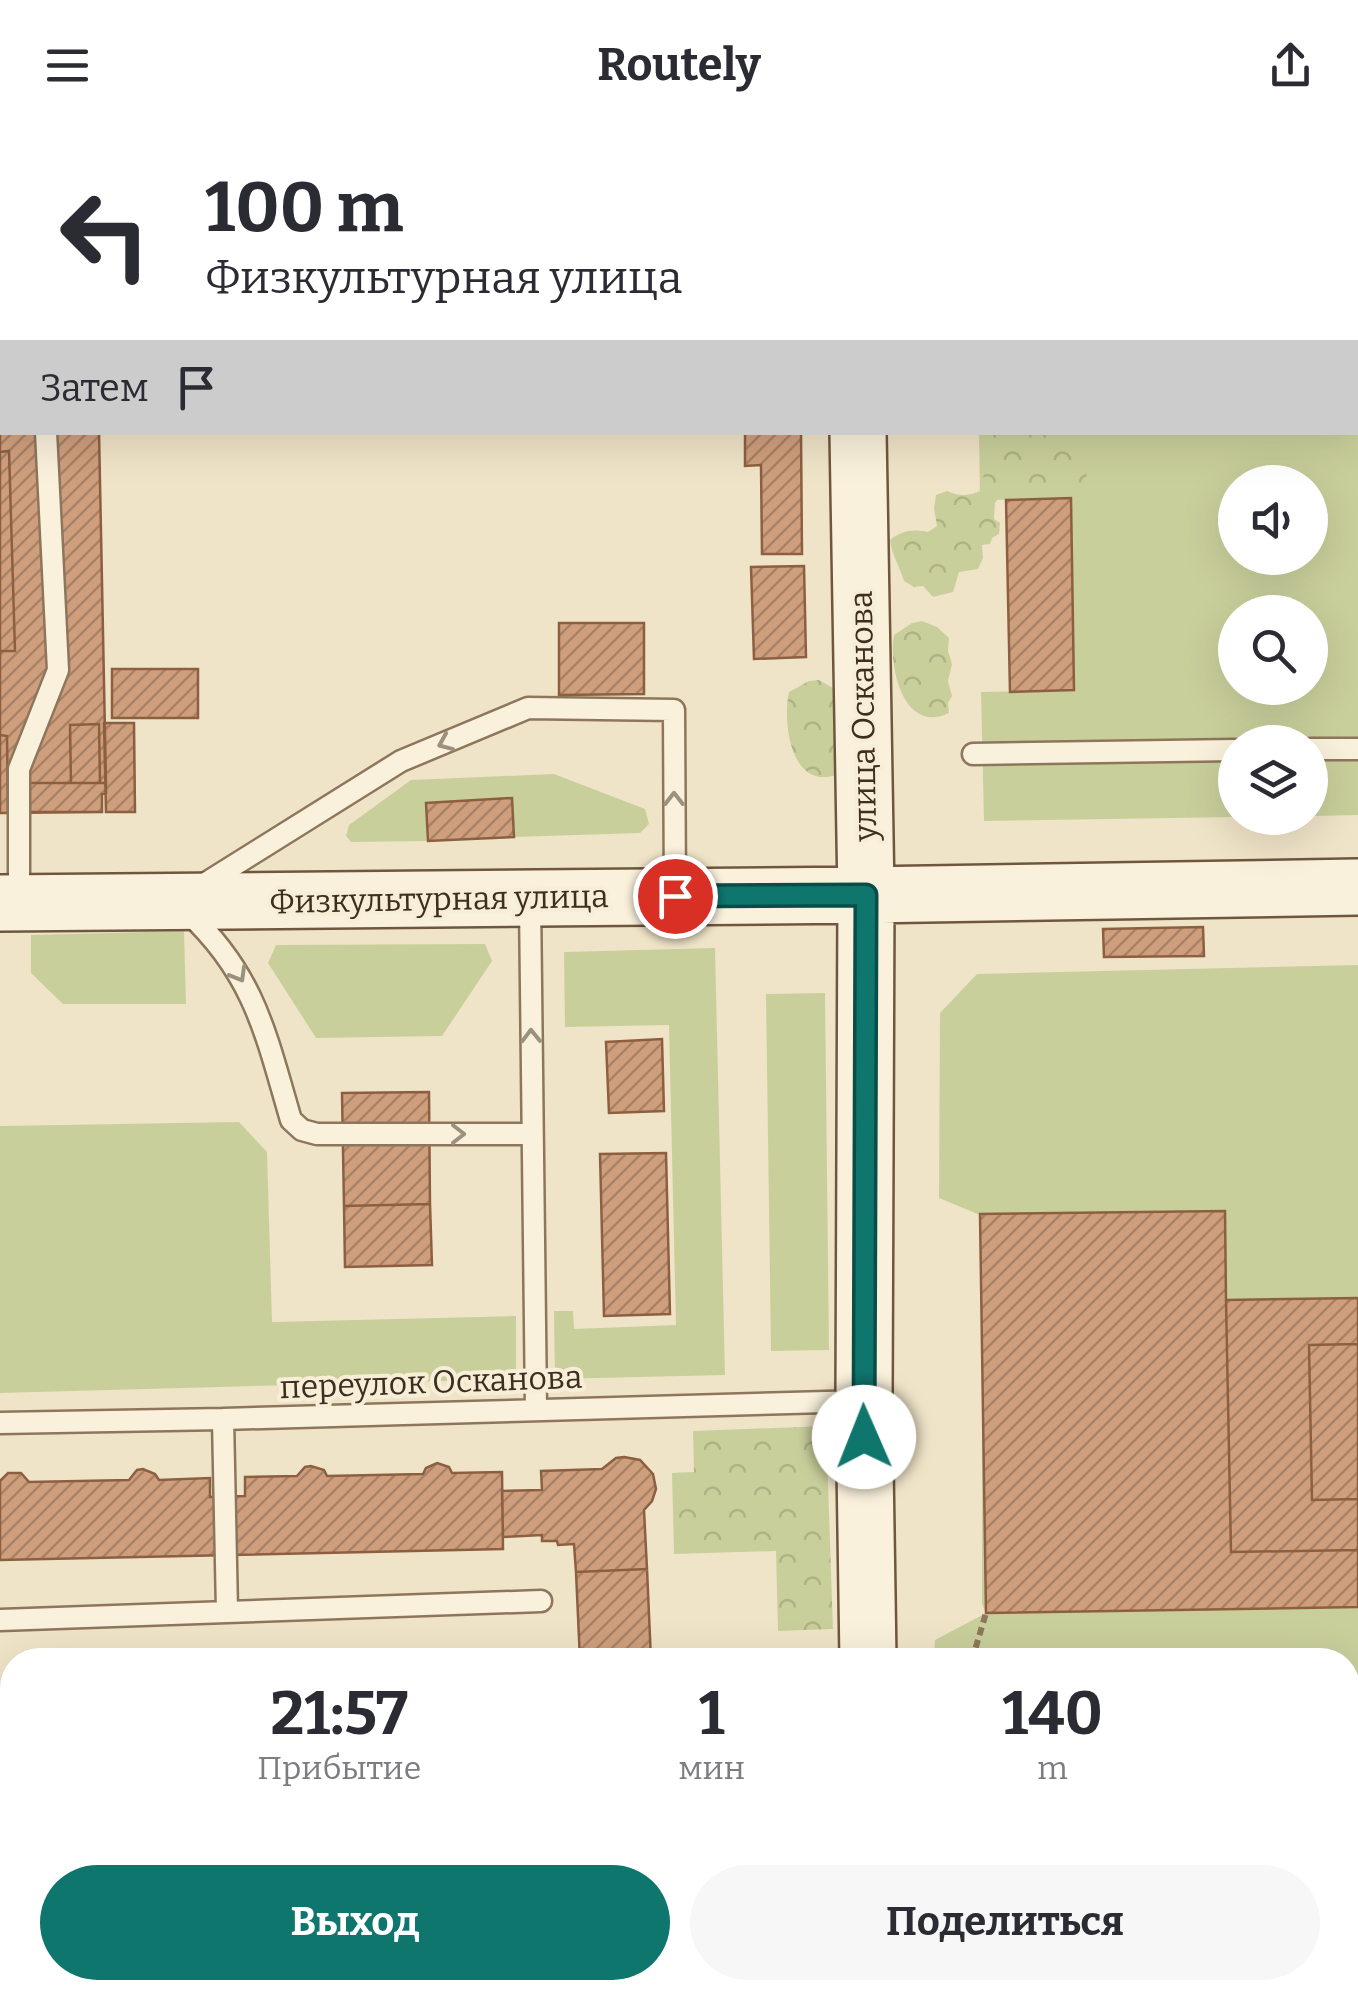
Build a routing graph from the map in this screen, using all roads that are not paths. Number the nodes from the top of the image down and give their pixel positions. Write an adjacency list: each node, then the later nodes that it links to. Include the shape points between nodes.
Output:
1 (46, 435): 12 (lane, via 58,670 19,769)
2 (858, 435): 8 (main road, улица Осканова)
3 (1358, 748): 4 (lane)
4 (1328, 749)
5 (1218, 750): 6 (lane)
6 (973, 754)
7 (1358, 887): 8 (main road, Физкультурная улица)
8 (866, 895): 9 (main road, Физкультурная улица); 14 (main road, улица Осканова)
9 (675, 896): 10 (main road, Физкультурная улица); 11 (lane, one-way to 11, via 674,710 528,708 401,762)
10 (530, 898): 11 (main road, Физкультурная улица); 13 (lane, one-way to 10)
11 (176, 902): 12 (main road, Физкультурная улица); 13 (lane, one-way to 13, via 240,974 258,1010 291,1120 302,1130)
12 (10, 903)
13 (532, 1134): 15 (lane)
14 (864, 1401): 15 (lane, переулок Осканова); 21 (main road, улица Осканова)
15 (536, 1409): 16 (lane, переулок Осканова)
16 (223, 1419): 17 (lane, переулок Осканова); 19 (lane)
17 (0, 1422)
18 (541, 1601): 19 (lane)
19 (227, 1612): 20 (lane)
20 (0, 1620)
21 (867, 1648)

